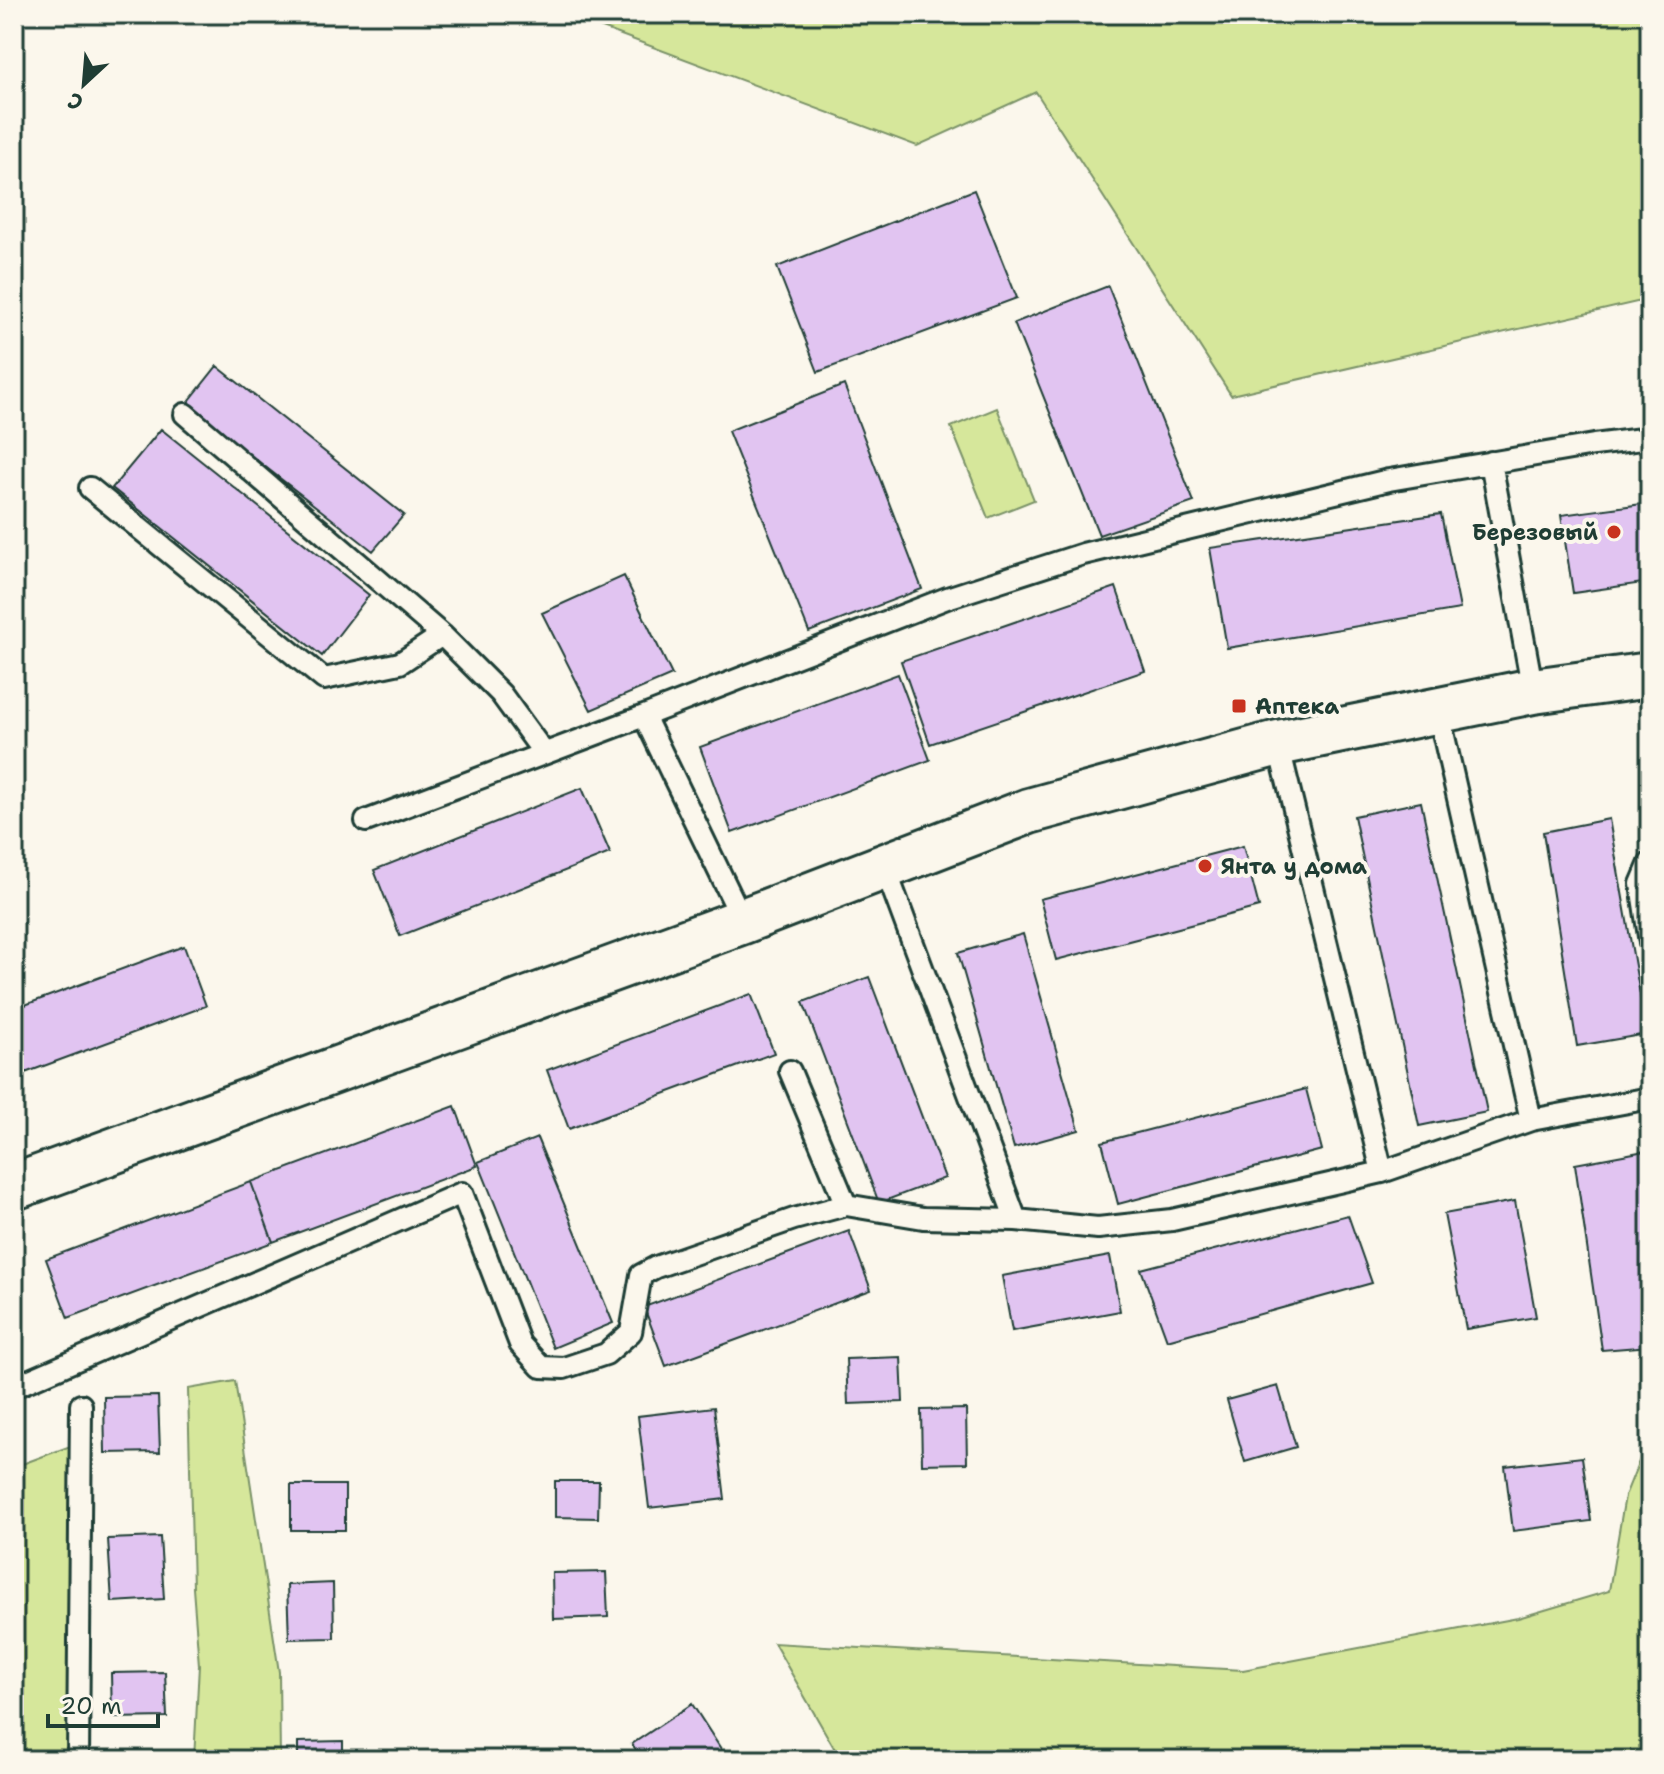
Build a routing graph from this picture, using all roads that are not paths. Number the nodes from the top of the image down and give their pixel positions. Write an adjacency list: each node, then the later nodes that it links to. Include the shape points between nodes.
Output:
1 (185, 414): 5 (lane)
2 (1650, 438): 3 (lane)
3 (1491, 462): 7 (lane); 9 (lane, via 1389,480 1083,554 947,598)
4 (90, 488): 5 (lane, via 324,679 400,663)
5 (442, 635): 11 (lane, via 501,694)
6 (1650, 675): 7 (street)
7 (1533, 691): 8 (street)
8 (1438, 710): 10 (street); 19 (lane)
9 (644, 716): 11 (lane); 15 (lane)
10 (1278, 743): 14 (street, via 1029,811); 20 (lane)
11 (544, 753): 12 (lane)
12 (366, 821)
13 (1650, 863): 16 (lane, via 1641,884)
14 (885, 868): 15 (street); 23 (lane)
15 (743, 921): 21 (street)
16 (1650, 943)
17 (790, 1071): 22 (lane)
18 (1650, 1098): 19 (lane)
19 (1531, 1120): 20 (lane)
20 (1382, 1172): 23 (lane, via 1172,1220 1098,1228)
21 (14, 1187)
22 (846, 1205): 23 (lane, via 923,1218); 24 (lane, via 641,1275 631,1332 606,1354 564,1368 541,1367 520,1344 462,1193)
23 (1016, 1220)
24 (14, 1387)
25 (81, 1405): 26 (lane)
26 (78, 1760)

